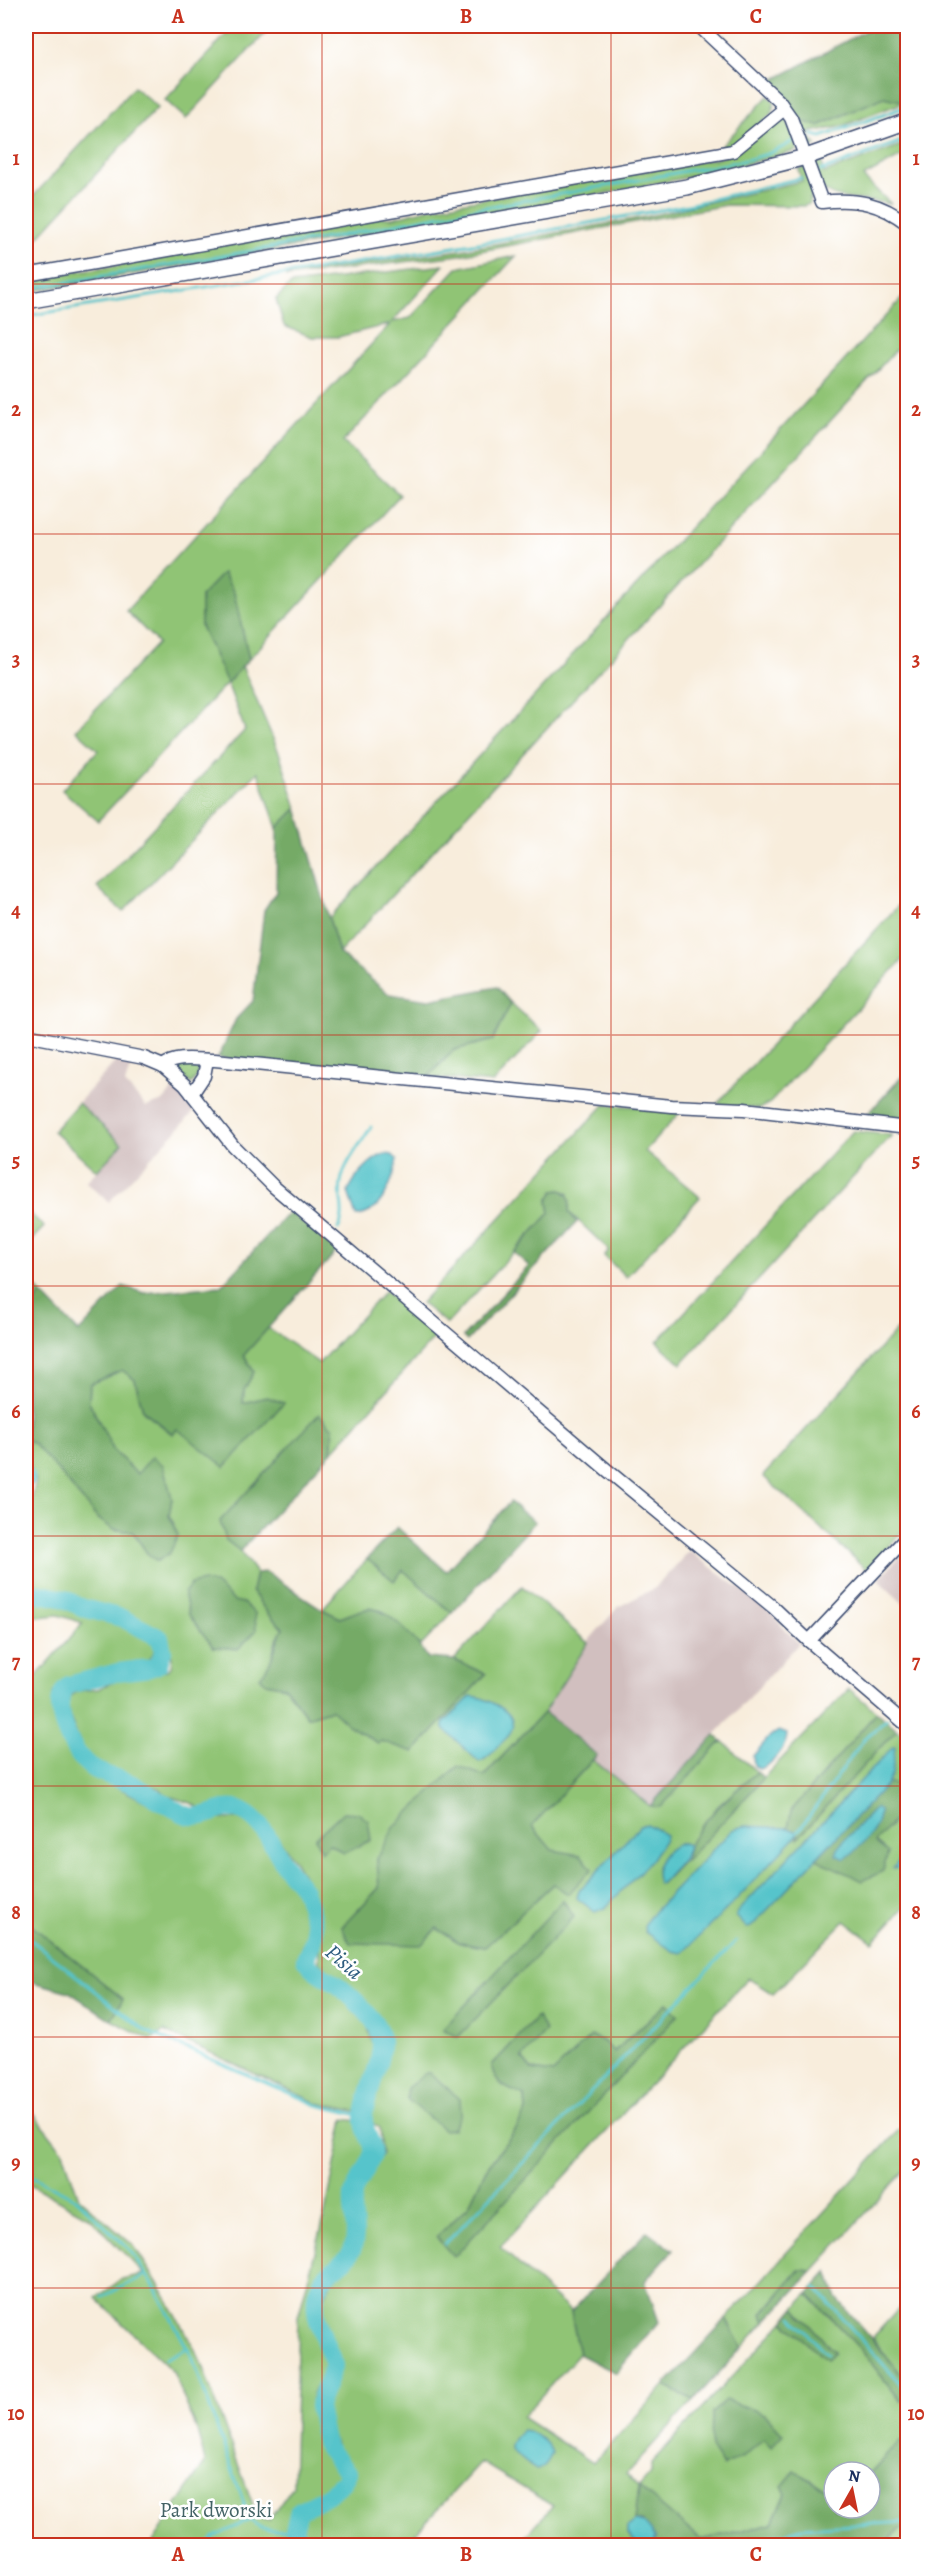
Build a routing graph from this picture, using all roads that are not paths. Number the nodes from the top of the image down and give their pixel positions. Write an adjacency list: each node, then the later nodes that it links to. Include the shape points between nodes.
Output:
1 (699, 26): 2 (street)
2 (784, 109): 4 (street, via 798,130); 6 (street, via 733,151)
3 (908, 121): 4 (main road)
4 (806, 157): 5 (street, via 822,202 876,204); 7 (main road, via 639,196)
5 (908, 224)
6 (26, 275)
7 (26, 301)
8 (26, 1035): 10 (street, via 144,1058)
9 (207, 1060): 10 (street, via 180,1059); 11 (street, via 204,1076); 12 (street, via 671,1107 744,1109)
10 (163, 1066): 11 (street)
11 (192, 1094): 14 (street, via 233,1146 273,1186)
12 (908, 1128)
13 (908, 1536): 14 (street)
14 (809, 1641): 15 (street)
15 (908, 1726)

